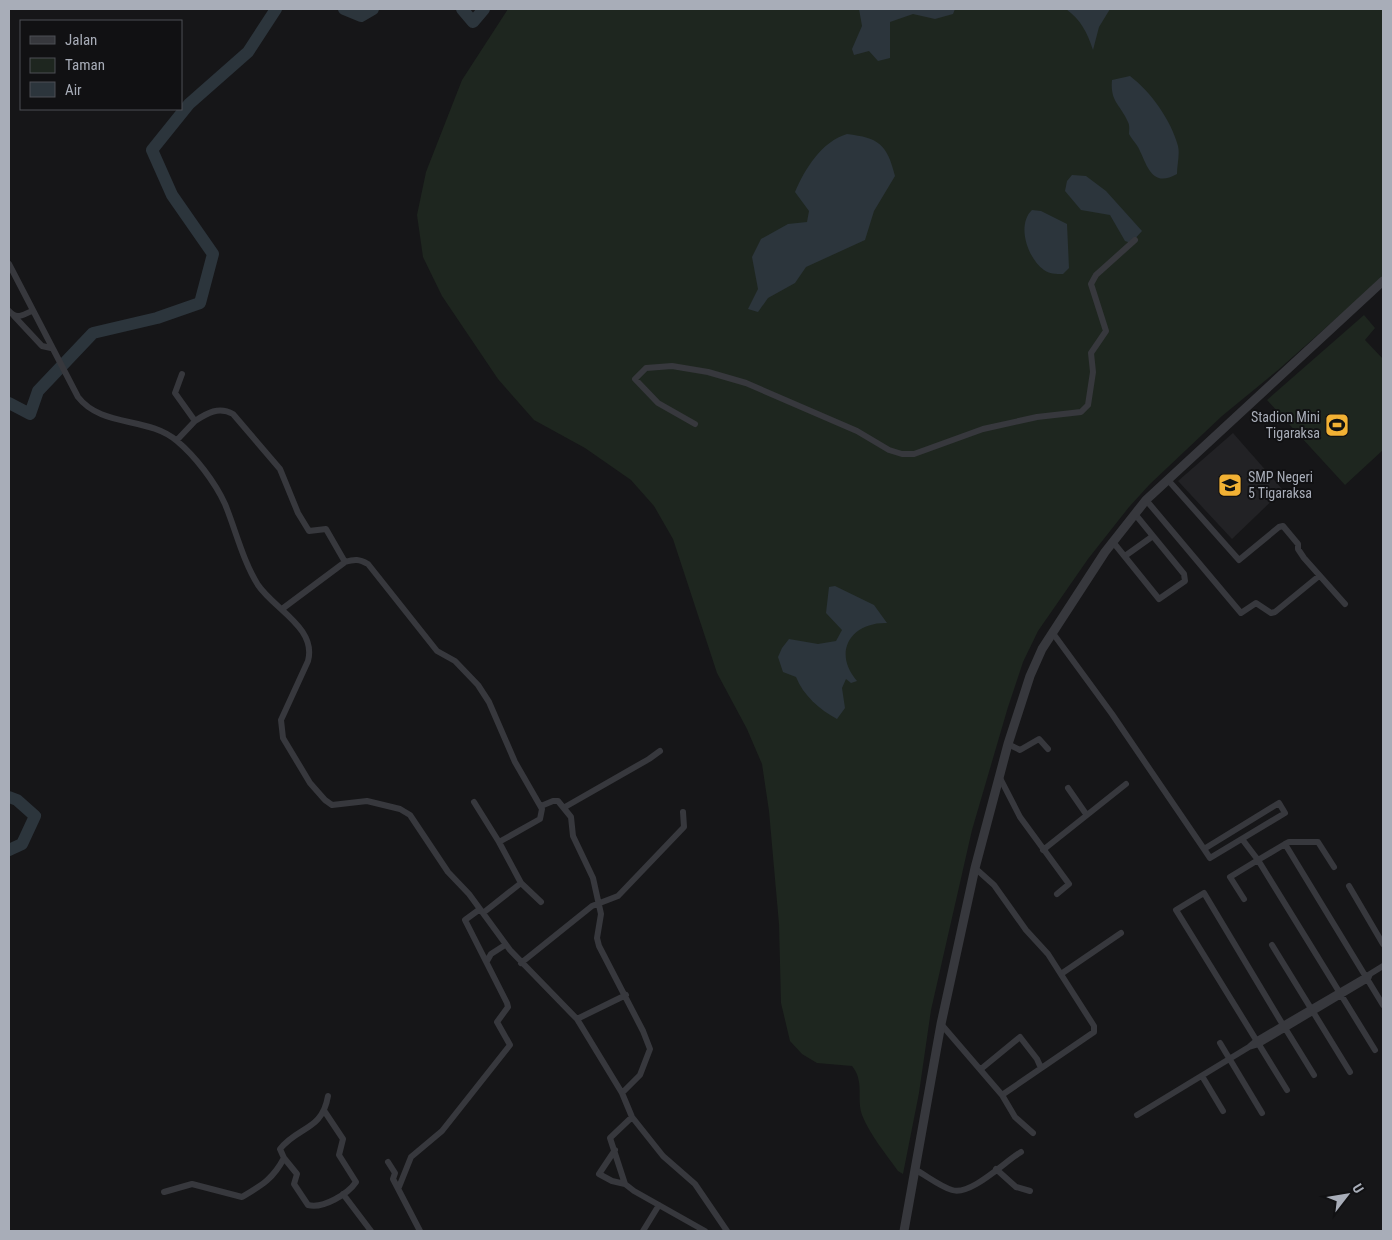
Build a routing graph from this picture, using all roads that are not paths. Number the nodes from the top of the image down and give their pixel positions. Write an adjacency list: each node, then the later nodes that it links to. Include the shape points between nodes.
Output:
1 (1135, 240): 9 (street, via 1096,275 1091,284 1106,331 1092,353 1088,405 1081,412 1037,417 983,429 914,454 902,454 889,450 857,430 763,390 708,372 672,366 646,368 635,379 658,402)
2 (9, 264): 4 (street)
3 (1383, 281): 11 (street)
4 (32, 311): 5 (street, via 18,317); 6 (street)
5 (11, 313): 6 (street, via 42,346)
6 (51, 348): 10 (street, via 78,398 92,412 152,428)
7 (182, 374): 8 (street, via 175,393)
8 (195, 421): 10 (street); 17 (street, via 207,412 223,410 233,414 280,469 300,518 309,531 326,529)
9 (695, 424)
10 (177, 440): 20 (street, via 217,490 259,587)
11 (1168, 480): 12 (street); 18 (street, via 1236,558 1243,558 1283,526)
12 (1146, 500): 13 (street); 18 (street, via 1241,613 1256,603 1271,613 1275,612)
13 (1135, 514): 14 (street); 15 (street)
14 (1153, 536): 16 (street); 16 (street, via 1185,577 1161,599)
15 (1113, 542): 16 (street); 21 (street)
16 (1125, 556)
17 (345, 562): 20 (street); 29 (street, via 356,559 368,564 437,651 455,661 478,685 489,702 515,762)
18 (1318, 576): 19 (street)
19 (1345, 604)
20 (282, 609): 47 (street, via 306,638 311,652 281,720 283,738 310,783 332,805 362,800 405,811 448,872)
21 (1052, 632): 22 (street, via 1030,676); 36 (street)
22 (1008, 744): 23 (street, via 1020,750 1039,739); 25 (street)
23 (1048, 749)
24 (660, 751): 30 (street)
25 (1000, 778): 37 (street, via 1020,817); 40 (street)
26 (1126, 784): 32 (street)
27 (1068, 788): 32 (street)
28 (474, 802): 34 (street)
29 (541, 806): 30 (street, via 553,801); 34 (street, via 540,819)
30 (564, 807): 46 (street, via 571,817 575,840 589,867)
31 (683, 812): 46 (street, via 685,824 682,830 618,896)
32 (1086, 814): 37 (street)
33 (1242, 839): 36 (street, via 1210,858); 36 (street, via 1284,813 1278,803); 38 (street)
34 (499, 842): 41 (street)
35 (1285, 844): 38 (street); 39 (street, via 1318,842); 56 (street)
36 (1204, 849)
37 (1043, 850): 43 (street, via 1070,884)
38 (1258, 860): 44 (street, via 1230,877); 57 (street)
39 (1334, 867)
40 (975, 868): 55 (street, via 994,885); 62 (street)
41 (521, 883): 45 (street); 47 (street)
42 (1349, 886): 49 (street)
43 (1057, 894)
44 (1244, 900)
45 (541, 902)
46 (599, 904): 53 (street); 58 (street, via 599,946)
47 (482, 911): 50 (street); 52 (street, via 465,920)
48 (1121, 933): 55 (street)
49 (1383, 944)
50 (506, 945): 52 (street, via 491,954); 53 (street)
51 (1272, 945): 60 (street)
52 (487, 961): 90 (street, via 507,1003 508,1007 498,1022 510,1045 442,1131 411,1157)
53 (521, 963): 61 (street)
54 (1383, 966): 56 (street)
55 (1061, 974): 68 (street, via 1094,1026 1094,1032)
56 (1368, 976): 57 (street); 59 (street)
57 (1340, 993): 60 (street); 66 (street)
58 (626, 995): 61 (street); 74 (street, via 650,1049 640,1075)
59 (1383, 1005)
60 (1312, 1010): 63 (street); 70 (street)
61 (577, 1019): 74 (street)
62 (941, 1024): 69 (street); 87 (street)
63 (1284, 1027): 64 (street); 64 (street, via 1204,892 1176,910); 71 (street)
64 (1258, 1042): 67 (street); 73 (street)
65 (1220, 1043): 67 (street)
66 (1375, 1050)
67 (1229, 1059): 72 (street); 79 (street)
68 (1041, 1068): 69 (street, via 1020,1037); 75 (street)
69 (981, 1069): 75 (street)
70 (1350, 1072)
71 (1314, 1075)
72 (1202, 1076): 77 (street); 80 (street)
73 (1287, 1090)
74 (622, 1093): 81 (street)
75 (1002, 1095): 82 (street, via 1015,1117)
76 (328, 1096): 78 (street)
77 (1223, 1110)
78 (325, 1112): 85 (street, via 282,1146 280,1152); 93 (street, via 343,1139 338,1152 356,1180)
79 (1262, 1113)
80 (1137, 1115)
81 (632, 1117): 83 (street, via 611,1135); 99 (street, via 663,1156 695,1184)
82 (1033, 1133)
83 (615, 1150): 89 (street); 89 (street, via 599,1174)
84 (1021, 1152): 88 (street)
85 (284, 1158): 92 (street, via 266,1183 242,1197 192,1184); 93 (street, via 297,1174 294,1184 308,1205 318,1205)
86 (388, 1162): 90 (street)
87 (914, 1169): 88 (street, via 951,1190 960,1191 981,1182); 100 (street)
88 (996, 1169): 91 (street, via 1016,1187)
89 (625, 1184): 94 (street)
90 (399, 1187): 95 (street)
91 (1030, 1191)
92 (164, 1192)
93 (343, 1194): 96 (street)
94 (659, 1205): 97 (street); 98 (street)
95 (417, 1230)
96 (371, 1231)
97 (643, 1231)
98 (705, 1231)
99 (727, 1231)
100 (904, 1231)

